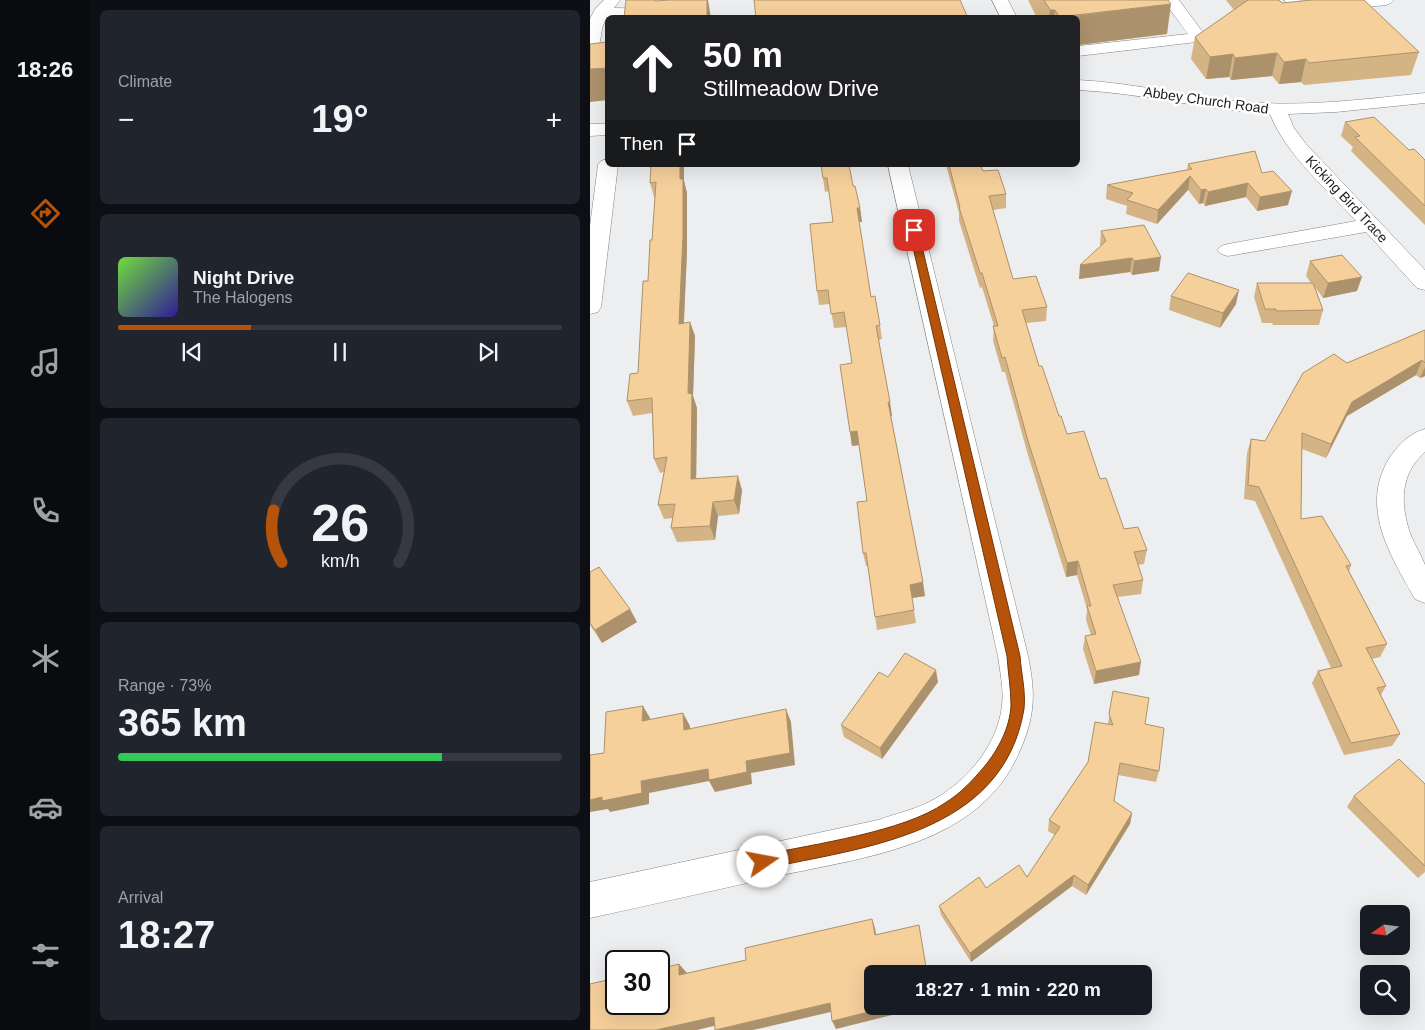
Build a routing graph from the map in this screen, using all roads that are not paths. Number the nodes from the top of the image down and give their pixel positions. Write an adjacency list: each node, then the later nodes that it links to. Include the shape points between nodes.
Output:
1 (644, 0): 6 (street, via 632,5)
2 (1000, 0): 8 (street)
3 (1171, 0): 10 (street, via 1199,38)
4 (1386, 0): 5 (street)
5 (1296, 4)
6 (601, 8): 7 (street, via 634,15); 9 (street, via 593,26)
7 (680, 13)
8 (1008, 15)
9 (590, 48)
10 (1080, 51)
11 (1080, 85): 13 (street, Abbey Church Road)
12 (1425, 98): 13 (street, Abbey Church Road, via 1343,107)
13 (1277, 109): 18 (street, Kicking Bird Trace, via 1285,129 1299,148)
14 (605, 129): 15 (street)
15 (590, 130)
16 (608, 167): 21 (street)
17 (898, 167): 24 (street, via 1013,656 1018,706 1011,735 1000,758 972,791 949,809 916,825 878,837)
18 (1370, 225): 19 (street); 20 (street, Kicking Bird Trace)
19 (1228, 250)
20 (1425, 283)
21 (590, 307)
22 (1425, 438): 23 (street, via 1403,458 1393,479 1389,504 1394,532)
23 (1425, 591)
24 (590, 900)

